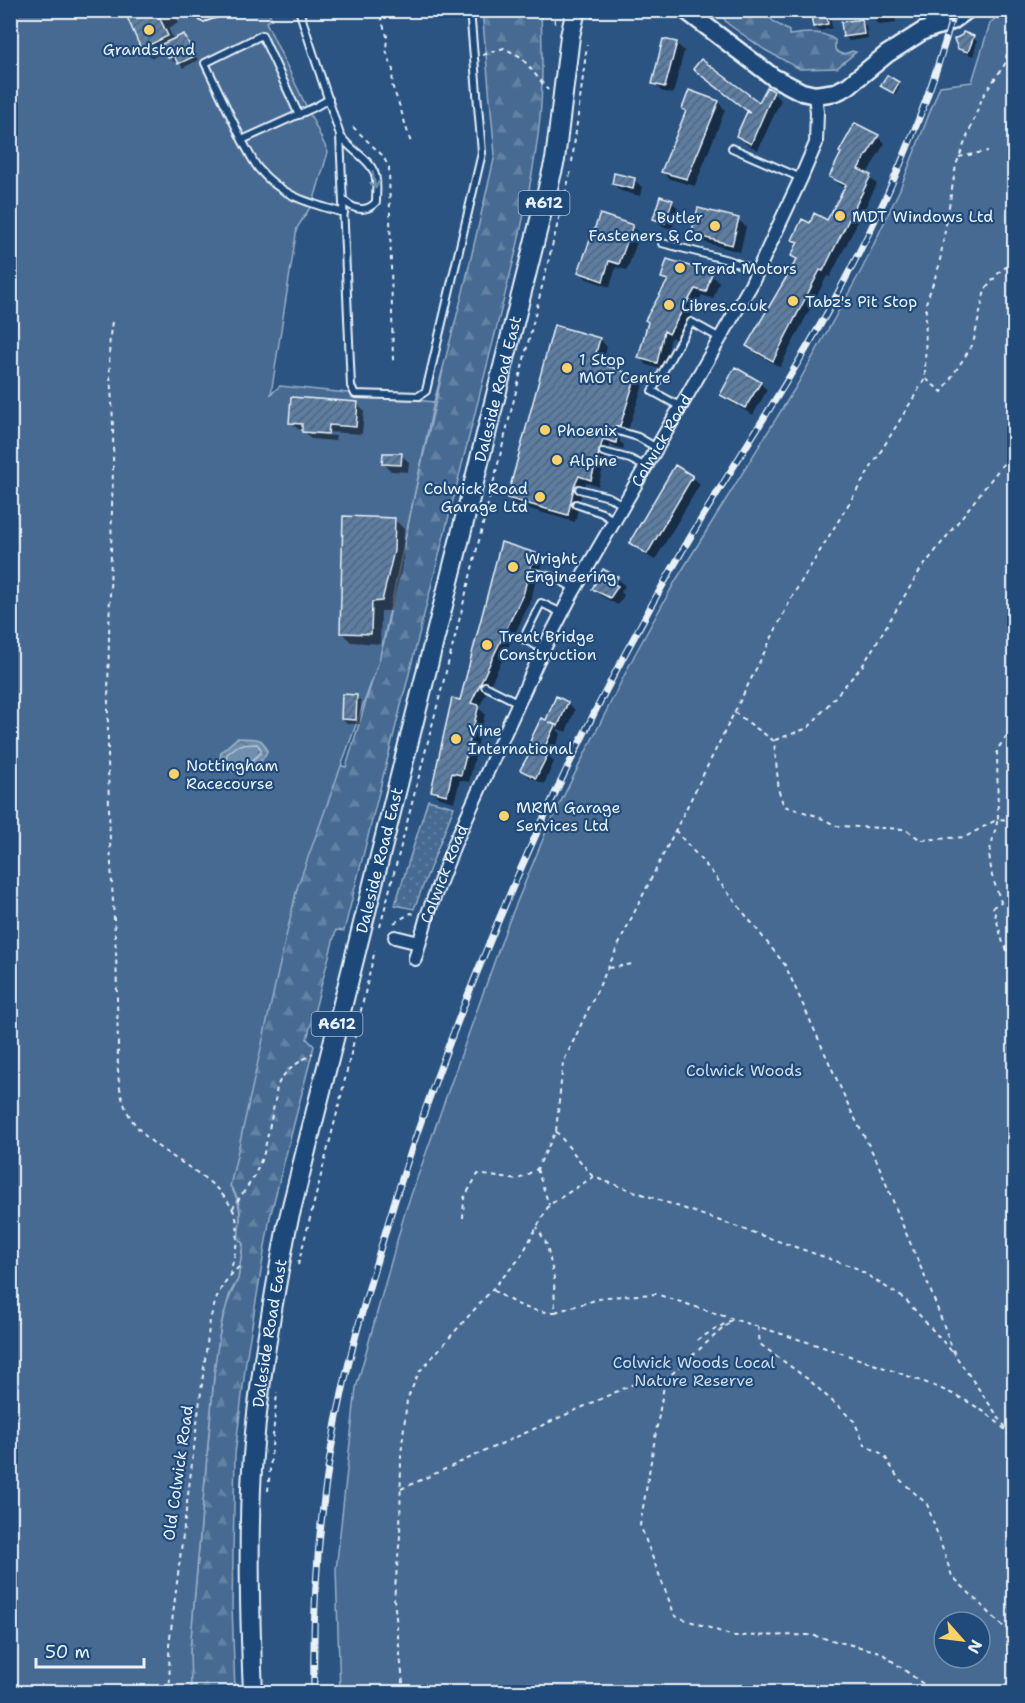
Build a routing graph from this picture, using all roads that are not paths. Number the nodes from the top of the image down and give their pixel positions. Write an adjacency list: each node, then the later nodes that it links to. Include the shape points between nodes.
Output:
1 (201, 10): 2 (lane, via 204,18)
2 (227, 10)
3 (299, 10): 11 (lane)
4 (470, 10): 18 (lane, via 482,153 426,391 419,396 356,394 351,386)
5 (564, 10): 9 (main road, Daleside Road East / A612)
6 (576, 10): 9 (main road, Daleside Road East / A612)
7 (967, 10): 10 (street, via 952,21 923,31 848,86)
8 (696, 14): 10 (street, via 773,77)
9 (578, 40): 40 (main road, Daleside Road East / A612, via 555,160 287,1226 260,1394 251,1487)
10 (815, 95): 16 (street, Colwick Road, via 816,143)
11 (329, 99): 12 (lane); 13 (lane)
12 (299, 115): 14 (lane); 14 (lane, via 262,35 205,63)
13 (340, 135): 17 (lane); 17 (lane, one-way to 17, via 368,163 376,184 376,202 372,206 358,209)
14 (242, 140): 18 (lane, via 257,167 278,189)
15 (732, 147): 16 (lane)
16 (801, 178): 20 (street, Colwick Road)
17 (343, 200): 18 (lane)
18 (344, 213)
19 (662, 243): 20 (lane)
20 (758, 271): 21 (street, Colwick Road)
21 (721, 339): 22 (street, Colwick Road); 22 (lane, via 691,322 652,391)
22 (682, 407): 24 (street, Colwick Road)
23 (618, 431): 24 (lane)
24 (657, 448): 26 (street, Colwick Road)
25 (603, 452): 26 (lane)
26 (646, 467): 29 (street, Colwick Road)
27 (579, 489): 29 (lane, via 609,497)
28 (576, 504): 30 (lane)
29 (623, 506): 30 (street, Colwick Road)
30 (614, 520): 32 (street, Colwick Road)
31 (534, 573): 32 (lane, via 556,578)
32 (575, 589): 33 (street, Colwick Road)
33 (562, 613): 34 (street, Colwick Road); 34 (lane, via 541,603 523,639)
34 (544, 649): 36 (street, Colwick Road)
35 (485, 686): 36 (lane)
36 (519, 703): 38 (street, Colwick Road, via 454,845)
37 (391, 932): 38 (street, Colwick Road)
38 (419, 943): 39 (street, Colwick Road)
39 (415, 959)
40 (253, 1692)

